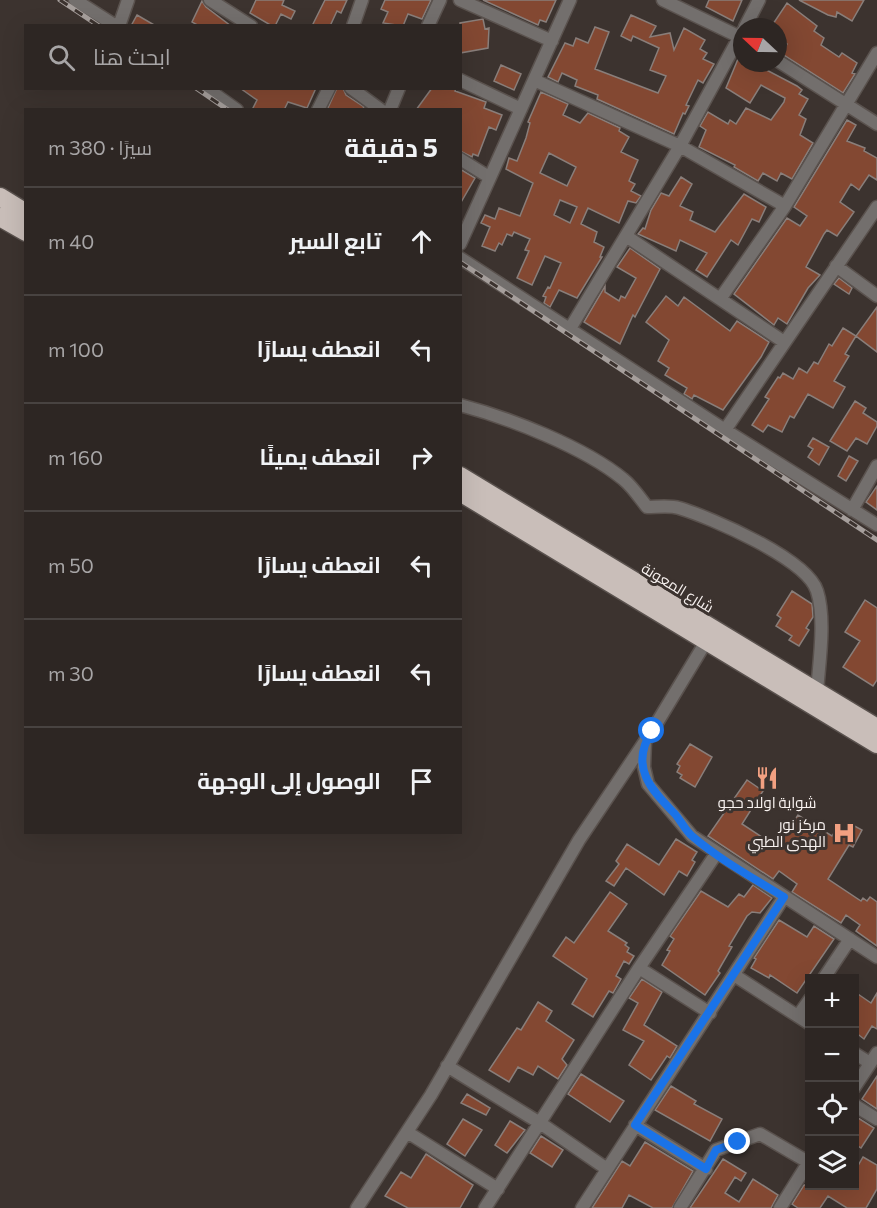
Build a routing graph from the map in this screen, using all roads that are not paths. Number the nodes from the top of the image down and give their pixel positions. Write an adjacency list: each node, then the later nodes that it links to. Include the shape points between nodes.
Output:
1 (75, 0): 12 (street)
2 (128, 0): 13 (street)
3 (210, 0): 10 (street)
4 (362, 0): 15 (street)
5 (440, 0): 16 (street)
6 (460, 0): 18 (street)
7 (570, 0): 18 (street)
8 (663, 0): 17 (street)
9 (759, 0): 11 (street)
10 (229, 5): 14 (street)
11 (750, 18)
12 (114, 24)
13 (118, 24)
14 (249, 24)
15 (354, 24)
16 (429, 24)
17 (733, 30)
18 (552, 40): 22 (street)
19 (733, 50): 35 (street)
20 (877, 52): 28 (street)
21 (787, 67): 28 (street)
22 (534, 80): 33 (street); 35 (street)
23 (462, 81): 33 (street)
24 (209, 90): 29 (street)
25 (329, 90): 30 (street)
26 (354, 90): 31 (street)
27 (398, 90): 32 (street)
28 (848, 105): 34 (street); 39 (street)
29 (234, 108)
30 (319, 108)
31 (378, 108)
32 (391, 108)
33 (521, 109): 37 (street)
34 (877, 124)
35 (680, 146): 39 (street); 44 (street)
36 (462, 160): 37 (street)
37 (489, 177): 45 (street)
38 (0, 197): 41 (highway)
39 (784, 206): 49 (street)
40 (877, 207): 47 (street)
41 (24, 212)
42 (0, 217): 43 (highway)
43 (24, 231)
44 (626, 236): 49 (street); 50 (street)
45 (462, 239)
46 (462, 259): 50 (street)
47 (836, 266): 48 (street); 51 (street)
48 (877, 296)
49 (720, 299): 51 (street)
50 (571, 327): 53 (street)
51 (784, 342): 53 (street)
52 (462, 406): 60 (street, via 579,451 624,479 647,507 677,507 796,564 814,584 820,603)
53 (725, 430): 57 (street)
54 (877, 466): 57 (street)
55 (462, 477): 60 (highway, شارع المعونة)
56 (462, 493): 59 (highway, شارع المعونة)
57 (852, 510): 58 (street)
58 (877, 525)
59 (707, 640): 62 (street); 63 (highway, شارع المعونة)
60 (817, 692): 61 (highway, شارع المعونة)
61 (877, 728)
62 (645, 741): 64 (street, via 644,767 651,790 688,832); 77 (street, via 579,840)
63 (877, 744)
64 (716, 854): 65 (street); 68 (street)
65 (784, 897): 66 (street); 70 (street)
66 (850, 939): 67 (street); 69 (street)
67 (877, 957)
68 (639, 968): 72 (street); 81 (street)
69 (827, 974)
70 (734, 975): 72 (street); 73 (street)
71 (805, 1006): 73 (street)
72 (710, 1013): 82 (street)
73 (798, 1016): 74 (street)
74 (805, 1021)
75 (859, 1054): 76 (street)
76 (874, 1058): 78 (street)
77 (447, 1066): 81 (street); 83 (street)
78 (859, 1082)
79 (859, 1108): 80 (street)
80 (877, 1119)
81 (540, 1123): 86 (street); 88 (street)
82 (635, 1125): 86 (street); 87 (street)
83 (406, 1132): 88 (street); 89 (street)
84 (805, 1159): 87 (street, via 760,1134 716,1150)
85 (805, 1167): 93 (street)
86 (607, 1169): 91 (street)
87 (706, 1169): 92 (street)
88 (498, 1189): 90 (street)
89 (357, 1208)
90 (485, 1208)
91 (582, 1208)
92 (680, 1208)
93 (780, 1208)

